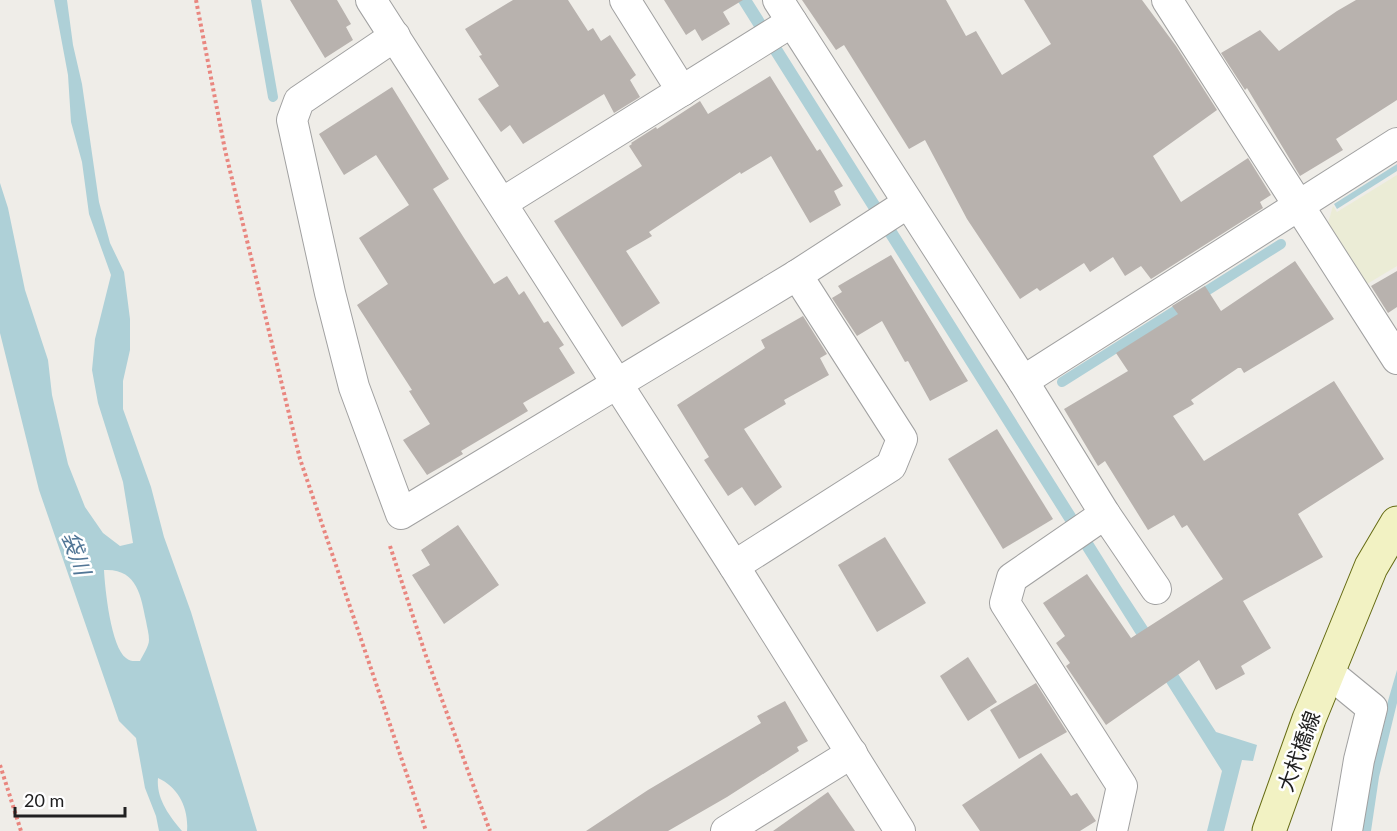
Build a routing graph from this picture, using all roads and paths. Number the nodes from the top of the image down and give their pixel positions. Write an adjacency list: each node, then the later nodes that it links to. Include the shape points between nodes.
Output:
1 (196, 0): 25 (path, via 225,150 300,459)
2 (371, 0): 6 (street)
3 (625, 0): 7 (street)
4 (1167, 0): 11 (street)
5 (785, 11): 7 (street); 9 (street)
6 (394, 36): 10 (street); 16 (street, via 299,101 292,120 354,387)
7 (682, 91): 10 (street)
8 (1397, 143): 11 (street)
9 (908, 203): 12 (street); 14 (street)
10 (502, 204): 15 (street)
11 (1297, 206): 13 (street); 14 (street)
12 (797, 275): 15 (street); 19 (street, via 902,439 891,466)
13 (1397, 359)
14 (1023, 381): 17 (street)
15 (616, 383): 16 (street, via 401,514); 19 (street)
16 (397, 504): 26 (path, via 390,546)
17 (1105, 514): 20 (street); 29 (street, via 1012,578 1005,603 1122,786)
18 (1397, 523): 21 (street, 大杙橋線, via 1371,567)
19 (735, 566): 22 (street)
20 (1156, 589)
21 (1328, 672): 30 (street, 大杙橋線); 31 (street, via 1372,708)
22 (852, 753): 27 (street); 28 (street)
23 (0, 765): 24 (path)
24 (21, 831)
25 (426, 831)
26 (490, 831)
27 (726, 831)
28 (900, 831)
29 (1112, 831)
30 (1269, 831)
31 (1347, 831)

